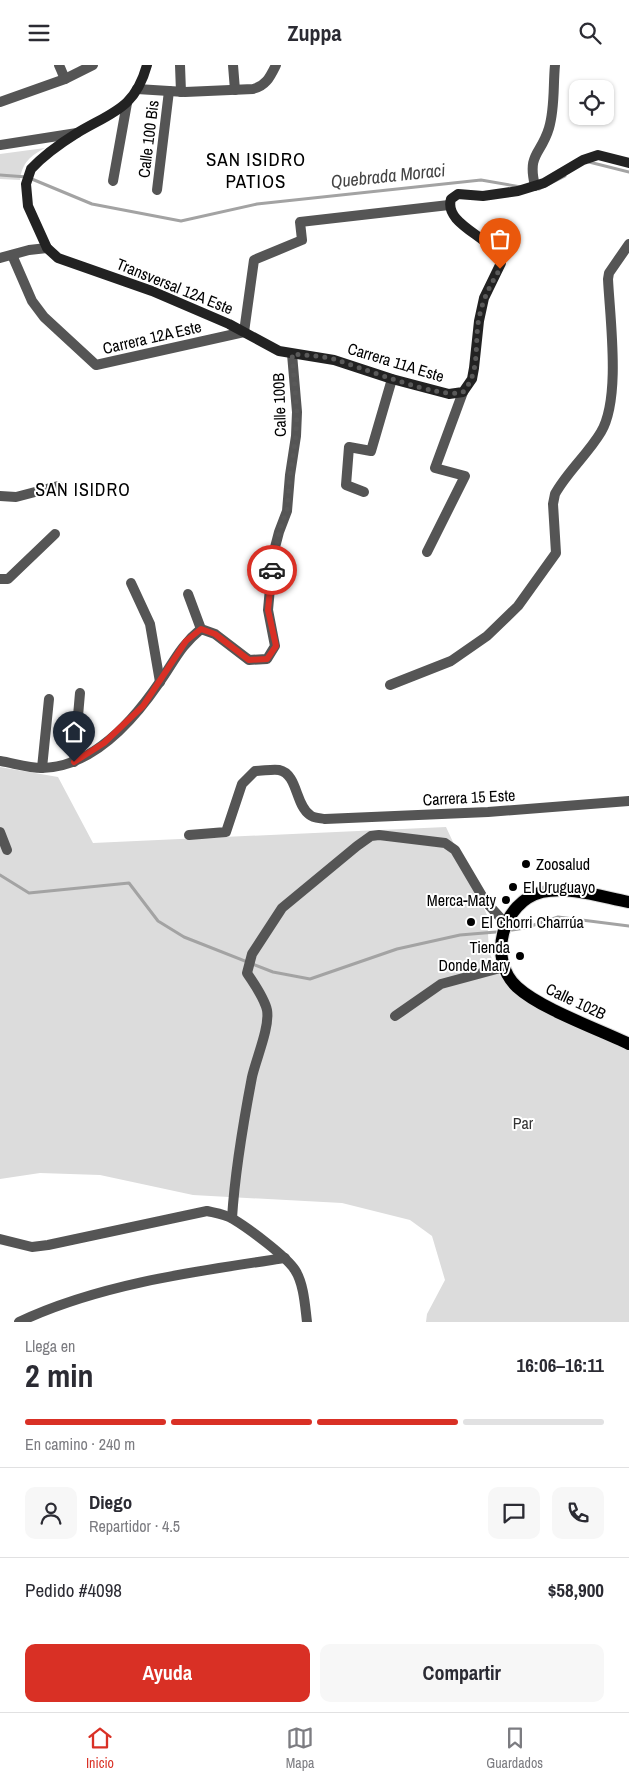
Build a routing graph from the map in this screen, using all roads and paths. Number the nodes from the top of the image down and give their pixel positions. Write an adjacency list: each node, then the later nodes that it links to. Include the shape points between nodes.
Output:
1 (59, 65): 8 (street)
2 (93, 65): 8 (street)
3 (147, 65): 9 (street)
4 (180, 65): 12 (street, Calle 100 Bis)
5 (233, 65): 11 (street)
6 (276, 65): 11 (street, via 268,81 260,87)
7 (555, 65): 19 (street, via 549,128 533,157)
8 (65, 79): 13 (street)
9 (137, 89): 10 (street); 14 (street)
10 (169, 91): 12 (street); 20 (street, Calle 100 Bis)
11 (235, 91): 12 (street)
12 (181, 92)
13 (0, 102)
14 (127, 103): 15 (street, via 106,119); 18 (street)
15 (77, 133): 16 (street); 23 (street, via 37,162 27,177 25,193 28,206)
16 (0, 145)
17 (629, 163): 19 (street, via 605,156 590,157)
18 (113, 181)
19 (535, 186): 21 (street, via 483,196 458,194)
20 (156, 190)
21 (449, 205): 26 (street, via 300,222 302,240 254,260); 29 (street, via 454,217 495,251 502,263 484,297 472,379)
22 (629, 244): 40 (street, via 608,279 612,388 609,412 601,432 555,494 556,553 518,606 487,636 451,661)
23 (47, 248): 24 (street); 26 (street, Transversal 12A Este, via 65,261 152,291)
24 (12, 255): 25 (street); 26 (street, Carrera 12A Este, via 44,317 96,365)
25 (0, 258)
26 (244, 332): 27 (street, Transversal 12A Este, via 270,348)
27 (292, 354): 28 (street, Carrera 11A Este, via 329,358); 38 (street, Calle 100B, via 296,436 287,511 273,555 268,610 276,646 267,659 249,660 215,634)
28 (392, 379): 29 (street, Carrera 11A Este, via 449,394); 31 (street, via 371,451 349,447 346,485)
29 (463, 392): 34 (street, via 435,468 466,476)
30 (58, 486): 32 (street, via 16,497)
31 (364, 492)
32 (0, 496)
33 (55, 535): 35 (street, via 8,579)
34 (427, 552)
35 (0, 579)
36 (132, 583): 39 (street, via 150,624)
37 (188, 594): 38 (street)
38 (201, 629): 39 (street, via 186,641)
39 (160, 682): 44 (street, via 143,706 104,743)
40 (390, 685)
41 (80, 693): 44 (street)
42 (49, 699): 45 (street)
43 (0, 761): 45 (street)
44 (74, 762): 45 (street)
45 (42, 768)
46 (629, 801): 48 (street, Carrera 15 Este, via 469,813 325,819 310,816 301,806 285,772 255,771 242,784 226,832)
47 (0, 832): 49 (street)
48 (189, 835)
49 (7, 850)
50 (629, 902): 51 (main road, via 562,891 540,893 521,905)
51 (506, 924): 52 (main road, via 500,951); 55 (street, via 485,901 455,850 445,843 388,836 372,836 365,840 282,908 252,954 247,973 267,1009 267,1020 246,1109)
52 (504, 967): 53 (street, via 442,984); 54 (main road, Calle 102B, via 512,982 539,1002)
53 (395, 1016)
54 (629, 1044)
55 (232, 1218): 56 (street, via 207,1211 32,1247); 57 (street)
56 (0, 1239)
57 (285, 1258): 58 (street, via 189,1272 115,1289 37,1313); 59 (street, via 296,1271)
58 (19, 1322)
59 (307, 1322)

